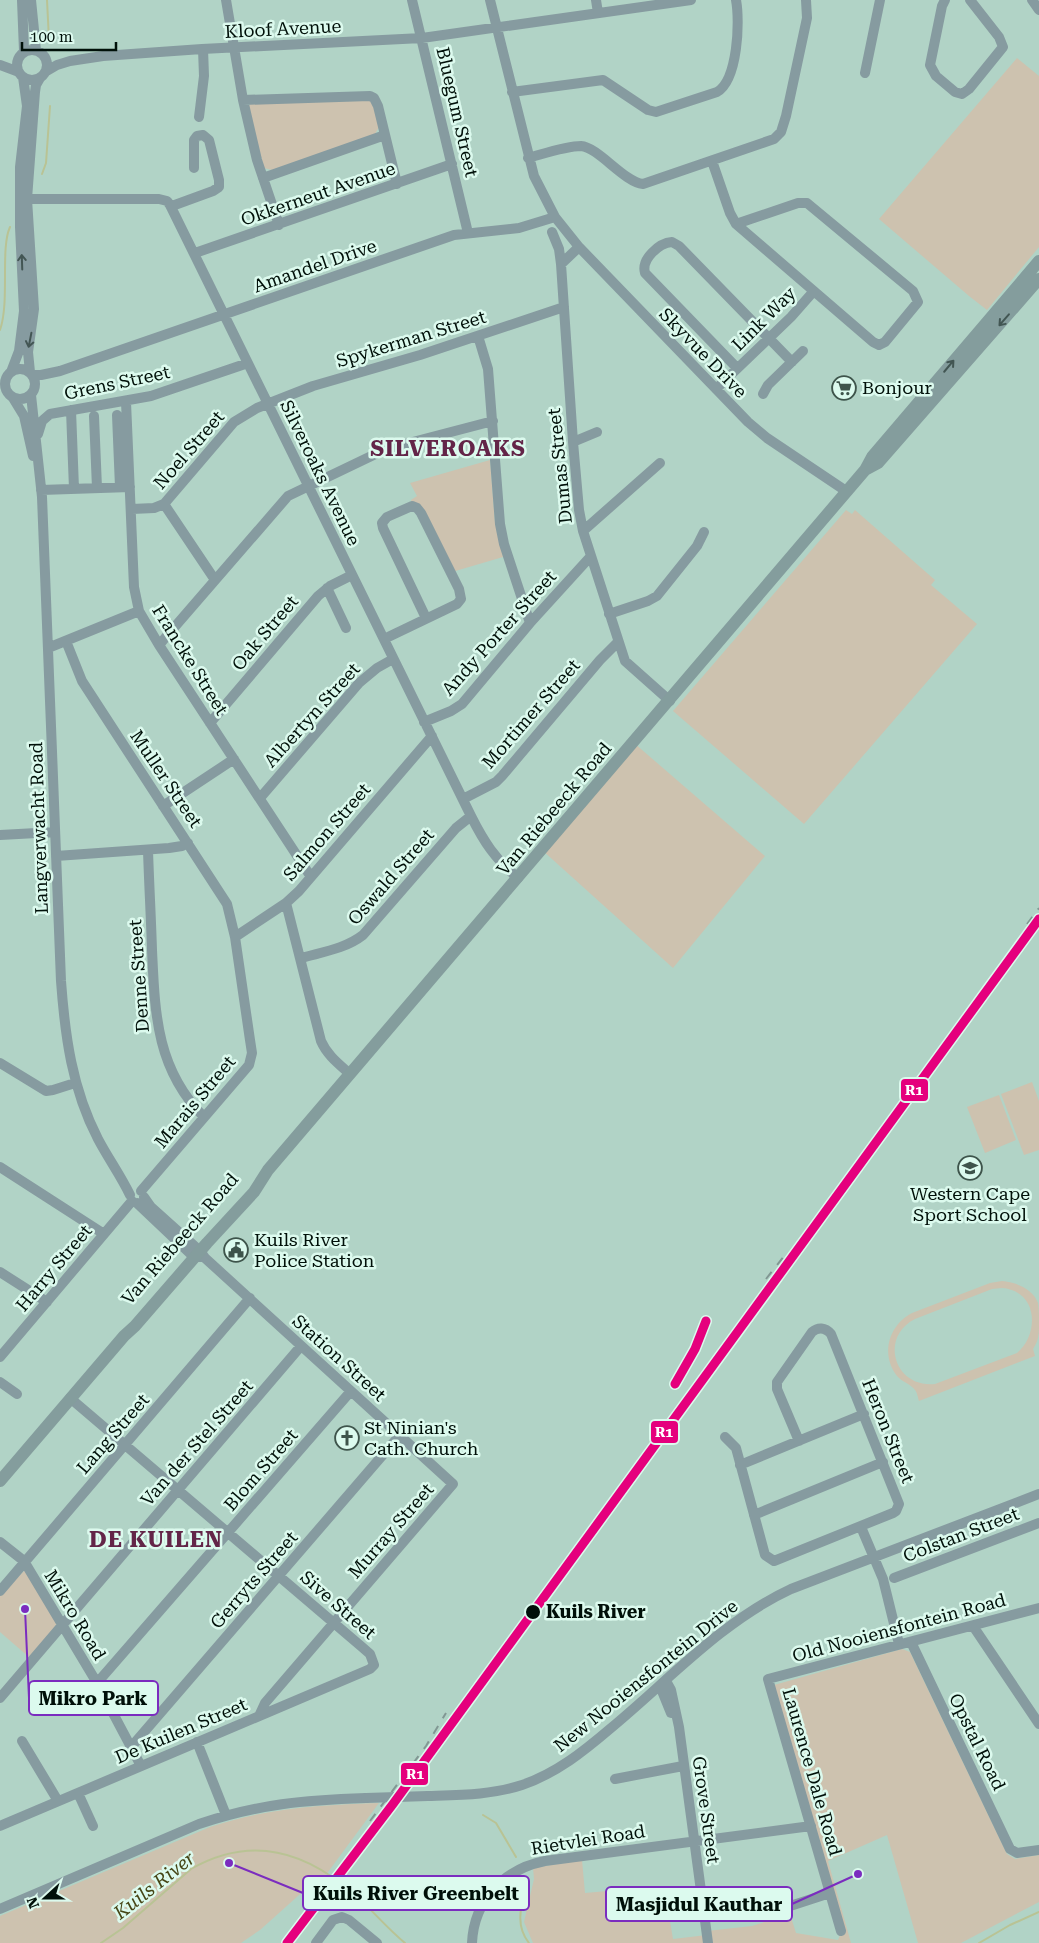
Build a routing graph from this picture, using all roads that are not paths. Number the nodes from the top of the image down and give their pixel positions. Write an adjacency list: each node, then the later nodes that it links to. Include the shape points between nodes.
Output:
1 (22, 0): 21 (street)
2 (31, 0): 20 (street)
3 (226, 0): 18 (street)
4 (412, 0): 17 (street, Bluegum Street)
5 (490, 0): 16 (street)
6 (596, 0): 15 (street)
7 (691, 0): 15 (street, Kloof Avenue)
8 (736, 0): 29 (street, via 738,25 733,62 728,80 717,92 656,112 603,80)
9 (806, 0): 34 (street, via 807,18 781,132 774,139)
10 (880, 0): 26 (street)
11 (945, 0): 12 (street, via 930,65 936,76 962,94 1003,47)
12 (970, 0)
13 (1032, 0): 14 (street)
14 (1039, 10)
15 (598, 13): 16 (street, Kloof Avenue)
16 (497, 29): 17 (street, Kloof Avenue); 29 (street)
17 (422, 38): 18 (street, Kloof Avenue); 35 (street, Bluegum Street)
18 (234, 47): 19 (street, Kloof Avenue); 30 (street)
19 (203, 49): 24 (street, Kloof Avenue); 31 (street, via 204,76)
20 (36, 50): 21 (street); 22 (street)
21 (21, 54): 23 (street); 27 (street, via 17,65)
22 (45, 57): 24 (street, Kloof Avenue); 28 (street, via 47,64)
23 (0, 61)
24 (70, 61): 28 (street, Kloof Avenue)
25 (0, 65): 27 (street)
26 (865, 73)
27 (21, 75): 28 (street, via 32,80); 61 (street, one-way to 27, via 19,351 24,311 20,167 27,106)
28 (43, 75): 39 (street, via 35,92)
29 (512, 92): 33 (street)
30 (243, 100): 32 (street, via 370,96 378,106); 37 (street)
31 (199, 118)
32 (385, 135): 37 (street); 38 (street)
33 (528, 158): 34 (street, via 585,147 643,184); 41 (street)
34 (712, 161): 42 (street)
35 (452, 164): 38 (street, Okkerneut Avenue); 45 (street, Bluegum Street)
36 (194, 168): 40 (street, via 194,140 203,135 209,140 219,187)
37 (263, 178): 43 (street)
38 (396, 184): 43 (street, Okkerneut Avenue)
39 (27, 199): 40 (street, via 159,199); 62 (street, one-way to 62, via 34,309 28,352)
40 (172, 206): 47 (street, Silveroaks Avenue)
41 (555, 217): 45 (street, Amandel Drive, via 519,228); 46 (street, Skyvue Drive)
42 (736, 224): 51 (street); 51 (street, via 798,203 807,203 913,291 918,302 879,345)
43 (279, 225): 47 (street, Okkerneut Avenue)
44 (552, 232): 49 (street, Dumas Street)
45 (468, 233): 53 (street, Amandel Drive, via 454,235)
46 (579, 247): 49 (street); 64 (street, Skyvue Drive)
47 (195, 253): 53 (street, Silveroaks Avenue)
48 (1039, 261): 78 (main road, Van Riebeeck Road, one-way to 48, via 872,457)
49 (561, 264): 52 (street, Dumas Street)
50 (1039, 279): 78 (main road, Van Riebeeck Road, one-way to 78, via 878,463)
51 (813, 292): 55 (street, Link Way)
52 (564, 307): 54 (street, Spykerman Street); 76 (street, Dumas Street)
53 (224, 315): 57 (street, Amandel Drive); 59 (street, Silveroaks Avenue)
54 (478, 336): 69 (street, Spykerman Street, via 313,386); 73 (street, via 488,368)
55 (768, 338): 58 (street); 60 (street, Link Way); 60 (street, via 675,243 663,244 646,260 644,269 649,278)
56 (803, 350): 58 (street)
57 (88, 361): 62 (street, Amandel Drive, via 51,374); 65 (street, Amandel Drive)
58 (792, 362): 66 (street)
59 (248, 363): 68 (street, Grens Street); 69 (street, Silveroaks Avenue)
60 (737, 368): 64 (street, Link Way)
61 (11, 372): 62 (street, via 20,368); 63 (street)
62 (31, 373): 65 (street, via 35,379)
63 (2, 383): 67 (street)
64 (716, 389): 85 (street, Skyvue Drive, via 761,433)
65 (33, 392): 67 (street, via 25,399); 75 (street, Langverwacht Road)
66 (763, 394)
67 (8, 397): 79 (street, Langverwacht Road, via 24,416)
68 (126, 402): 70 (street, Grens Street); 81 (street, Francke Street)
69 (268, 404): 80 (street, Silveroaks Avenue); 86 (street, Noel Street, via 234,422)
70 (71, 410): 75 (street, Grens Street, via 44,418); 83 (street)
71 (117, 415): 81 (street)
72 (94, 416): 82 (street)
73 (493, 421): 80 (street, via 386,450); 97 (street, via 500,524)
74 (597, 432): 76 (street)
75 (37, 440): 79 (street, Langverwacht Road)
76 (573, 442): 88 (street, Dumas Street)
77 (660, 463): 88 (street)
78 (865, 470): 85 (main road, Van Riebeeck Road)
79 (40, 478): 84 (street, Langverwacht Road)
80 (308, 486): 91 (street, Silveroaks Avenue); 92 (street, via 282,501)
81 (125, 487): 82 (street); 87 (street, Francke Street)
82 (97, 488): 83 (street)
83 (74, 489): 84 (street)
84 (41, 490): 103 (street, Langverwacht Road)
85 (846, 492): 105 (main road, Van Riebeeck Road)
86 (164, 504): 87 (street, Noel Street); 92 (street)
87 (132, 509): 94 (street, Francke Street, via 134,587)
88 (583, 531): 90 (street, Dumas Street)
89 (704, 532): 95 (street, via 697,546 657,596)
90 (591, 556): 95 (street, Dumas Street); 97 (street, Andy Porter Street)
91 (352, 575): 93 (street, Oak Street); 99 (street, Silveroaks Avenue)
92 (215, 580): 102 (street)
93 (326, 588): 98 (street); 106 (street, Oak Street)
94 (139, 611): 100 (street); 102 (street, Francke Street)
95 (609, 614): 101 (street, Dumas Street)
96 (426, 618): 96 (street, via 457,604 461,595 421,513 412,506 387,517 382,523); 99 (street)
97 (530, 623): 107 (street, Andy Porter Street, via 462,704)
98 (346, 628)
99 (384, 640): 104 (street, Silveroaks Avenue)
100 (66, 641): 103 (street); 112 (street, Muller Street, via 82,681)
101 (618, 642): 105 (street, Dumas Street, via 627,663); 111 (street, Mortimer Street, via 502,776)
102 (159, 645): 106 (street, Francke Street)
103 (48, 648): 114 (street, Langverwacht Road)
104 (393, 659): 107 (street, Silveroaks Avenue); 110 (street, Albertyn Street, via 359,683)
105 (670, 701): 120 (main road, Van Riebeeck Road)
106 (210, 722): 109 (street, Francke Street)
107 (424, 722): 108 (street, Silveroaks Avenue)
108 (432, 736): 111 (street, Silveroaks Avenue); 119 (street, Salmon Street)
109 (234, 759): 110 (street, Francke Street); 112 (street)
110 (260, 798): 119 (street, Francke Street)
111 (463, 799): 113 (street, Silveroaks Avenue)
112 (163, 806): 116 (street, Muller Street)
113 (471, 816): 120 (street, Silveroaks Avenue, via 489,849); 123 (street, Oswald Street, via 456,828 363,935 338,948)
114 (55, 832): 115 (street); 118 (street, Langverwacht Road)
115 (0, 835)
116 (188, 842): 117 (street, via 182,846); 122 (street, Muller Street, via 227,904)
117 (148, 850): 118 (street); 127 (street, Denne Street, via 155,1010 160,1038 166,1061 187,1098)
118 (56, 856): 126 (street, Langverwacht Road, via 63,1006)
119 (311, 877): 121 (street, Salmon Street)
120 (518, 878): 125 (main road, Van Riebeeck Road)
121 (286, 903): 122 (street, Salmon Street); 123 (street)
122 (235, 936): 127 (street, Marais Street, via 251,1060)
123 (301, 958): 125 (street, via 321,1042)
124 (0, 1064): 126 (street, via 46,1091)
125 (350, 1074): 131 (main road, Van Riebeeck Road, via 268,1170 254,1192)
126 (76, 1084): 129 (street, Langverwacht Road, via 98,1139)
127 (204, 1117): 129 (street, Marais Street)
128 (0, 1168): 130 (street)
129 (137, 1196): 130 (street, Harry Street); 131 (street, Langverwacht Road)
130 (104, 1234): 134 (street, Harry Street)
131 (196, 1252): 133 (street, Station Street); 140 (main road, Van Riebeeck Road, via 140,1310 126,1327 124,1336)
132 (0, 1272): 134 (street)
133 (250, 1298): 135 (street, Station Street); 145 (street, Lang Street)
134 (47, 1302): 136 (street, Harry Street)
135 (301, 1346): 138 (street, Station Street); 150 (street, Van der Stel Street)
136 (0, 1357)
137 (0, 1382): 139 (street)
138 (351, 1391): 142 (street, Station Street); 155 (street, Blom Street)
139 (17, 1394)
140 (70, 1398): 145 (street, Sive Street); 148 (main road, Van Riebeeck Road)
141 (864, 1414): 144 (street); 144 (street, Heron Street, via 831,1334 818,1328 777,1382); 146 (street, Heron Street)
142 (400, 1435): 149 (street, Station Street); 159 (street, Gerryts Street)
143 (725, 1437): 147 (street, Heron Street, via 734,1446)
144 (799, 1441): 147 (street)
145 (126, 1444): 150 (street, Sive Street); 158 (street, Lang Street)
146 (883, 1462): 152 (street); 154 (street, Heron Street, via 899,1502 898,1507 893,1513)
147 (740, 1465): 152 (street, Heron Street)
148 (0, 1480)
149 (453, 1484): 163 (street, Murray Street)
150 (178, 1490): 155 (street, Sive Street); 164 (street, Van der Stel Street)
151 (1039, 1494): 157 (street, New Nooiensfontein Drive)
152 (754, 1515): 154 (street, Heron Street, via 765,1555 774,1561)
153 (1039, 1523): 160 (street, Colstan Street)
154 (861, 1527): 157 (street)
155 (229, 1533): 159 (street, Sive Street); 170 (street, Blom Street)
156 (0, 1542): 158 (street, Mikro Road)
157 (874, 1558): 167 (street, via 889,1600); 171 (street, New Nooiensfontein Drive, via 769,1600 729,1626)
158 (24, 1562): 161 (street, Lang Street); 164 (street, Mikro Road)
159 (279, 1576): 163 (street, Sive Street); 177 (street, Gerryts Street)
160 (894, 1578)
161 (0, 1591)
162 (1039, 1608): 165 (street, Old Nooiensfontein Road)
163 (334, 1622): 168 (street, Sive Street, via 370,1654); 173 (street, Murray Street, via 265,1703)
164 (62, 1625): 170 (street, Mikro Road); 172 (street, Van der Stel Street)
165 (973, 1626): 166 (street, Old Nooiensfontein Road); 174 (street)
166 (910, 1642): 167 (street, Old Nooiensfontein Road); 188 (street, Opstal Road, via 1010,1849 1017,1853)
167 (899, 1644): 169 (street, Old Nooiensfontein Road)
168 (374, 1665): 173 (street, De Kuilen Street)
169 (768, 1679): 186 (street, Laurence Dale Road)
170 (97, 1683): 177 (street, Mikro Road)
171 (663, 1684): 179 (street, Grove Street, via 680,1740); 183 (street, New Nooiensfontein Drive, bridge, via 566,1764 517,1787 488,1793 280,1803)
172 (0, 1698)
173 (260, 1716): 176 (street, De Kuilen Street)
174 (1039, 1724)
175 (22, 1741): 182 (street)
176 (197, 1742): 178 (street, De Kuilen Street); 183 (street)
177 (132, 1746): 178 (street, Mikro Road)
178 (141, 1766): 181 (street, De Kuilen Street)
179 (683, 1766): 180 (street); 187 (street, Grove Street)
180 (615, 1779)
181 (78, 1793): 182 (street, De Kuilen Street); 185 (street)
182 (58, 1801): 184 (street, De Kuilen Street)
183 (226, 1815): 191 (street, New Nooiensfontein Drive)
184 (0, 1826)
185 (93, 1826)
186 (811, 1826): 187 (street, Rietvlei Road); 189 (street, Laurence Dale Road)
187 (695, 1841): 195 (street, Rietvlei Road, via 545,1861 522,1868 504,1878 486,1899 476,1917); 196 (street, Grove Street)
188 (1039, 1850)
189 (830, 1893): 190 (street); 192 (street, Laurence Dale Road)
190 (784, 1908)
191 (0, 1909)
192 (841, 1931)
193 (316, 1943): 194 (street, via 333,1920 339,1917 349,1920)
194 (377, 1943)
195 (472, 1943)
196 (708, 1943)

